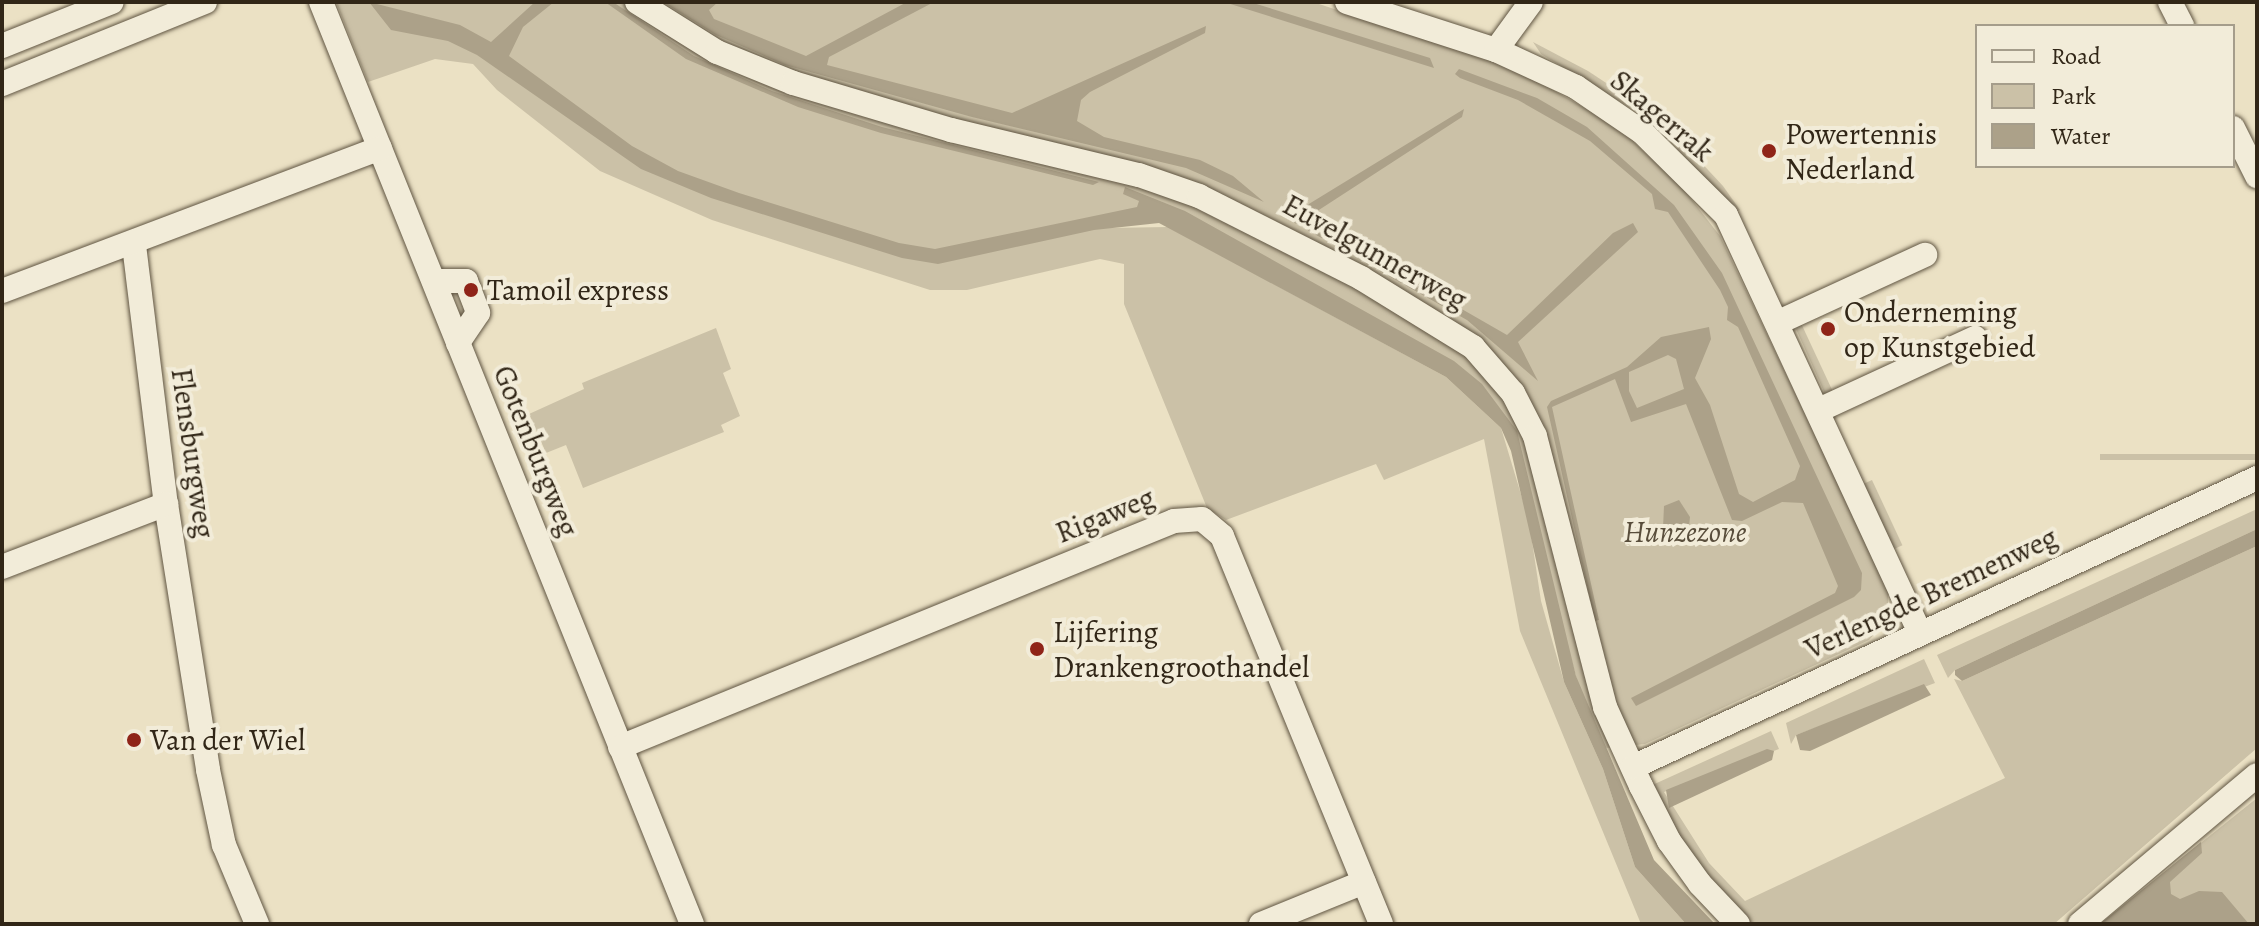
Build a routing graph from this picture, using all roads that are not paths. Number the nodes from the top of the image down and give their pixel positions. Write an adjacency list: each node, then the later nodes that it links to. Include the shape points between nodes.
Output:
1 (112, 2): 9 (street)
2 (205, 2): 11 (street)
3 (321, 2): 13 (street, Gotenburgweg)
4 (637, 2): 26 (street, Euvelgunnerweg, via 717,52 793,83 951,130 1139,175 1199,196 1361,278 1458,335 1501,377 1535,436 1601,693)
5 (1347, 2): 10 (street, Skagerrak)
6 (1531, 2): 10 (street)
7 (2170, 2): 8 (street)
8 (2181, 24)
9 (2, 46)
10 (1496, 50): 18 (street, Skagerrak, via 1576,87 1642,132 1726,215)
11 (2, 84)
12 (2235, 132): 14 (street)
13 (380, 148): 15 (street); 25 (street, Gotenburgweg)
14 (2257, 176)
15 (134, 245): 17 (street); 22 (street, Flensburgweg)
16 (1925, 255): 18 (street)
17 (2, 291)
18 (1779, 322): 20 (street, Skagerrak)
19 (1975, 338): 20 (street)
20 (1819, 410): 24 (street, Skagerrak)
21 (2257, 478): 24 (street, Verlengde Bremenweg)
22 (166, 504): 23 (street); 29 (street, Flensburgweg, via 224,845)
23 (2, 567)
24 (1920, 632): 26 (street, Verlengde Bremenweg)
25 (620, 747): 28 (street, Rigaweg, via 1193,517 1211,523 1222,536); 30 (street, Gotenburgweg)
26 (1633, 767): 33 (street, Euvelgunnerweg, via 1669,841)
27 (2257, 775): 34 (street)
28 (1364, 882): 31 (street); 32 (street, Rigaweg)
29 (257, 924)
30 (692, 924)
31 (1261, 924)
32 (1381, 924)
33 (1738, 924)
34 (2080, 924)

